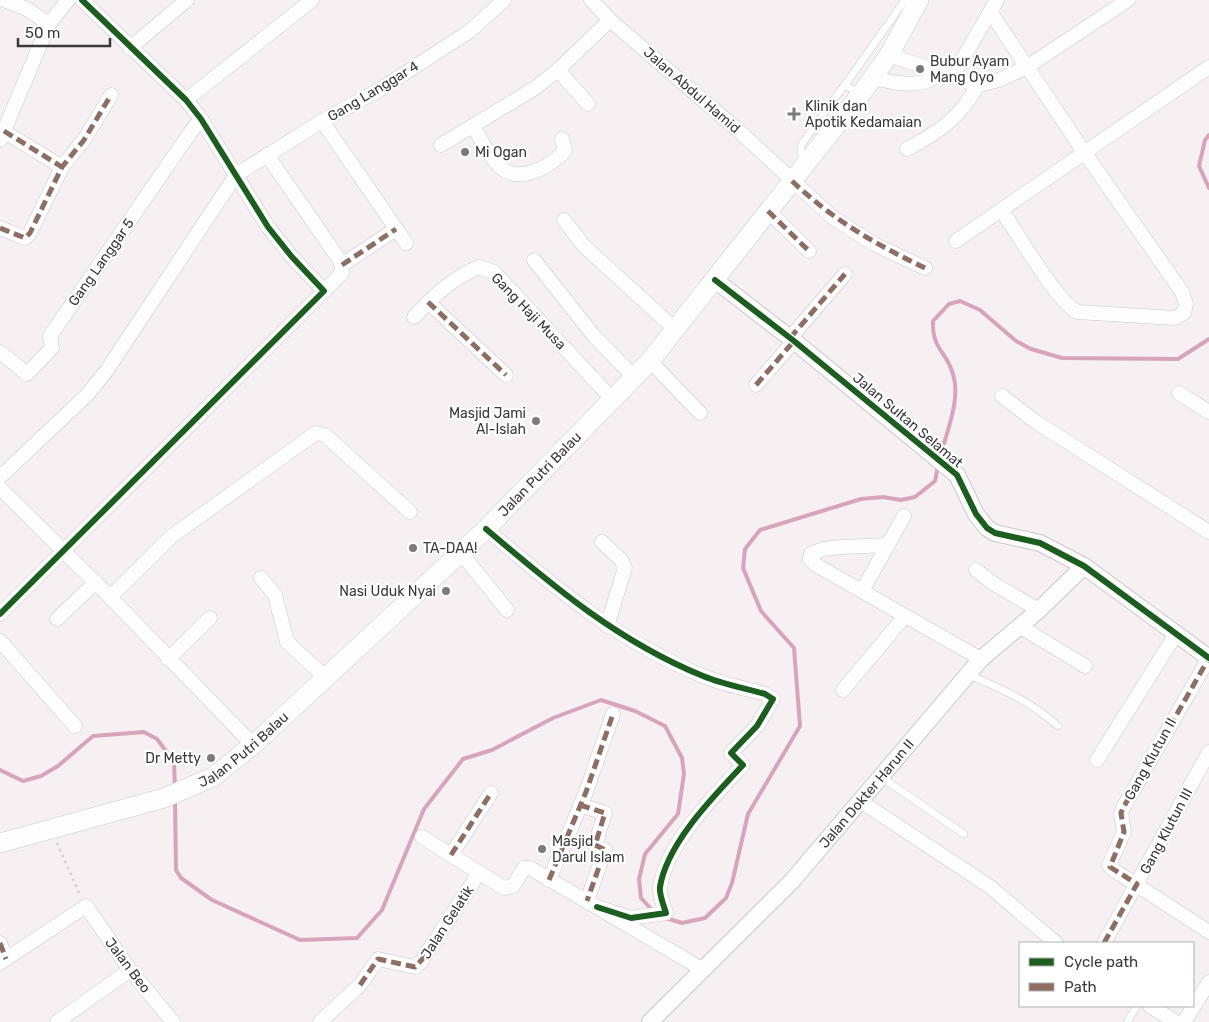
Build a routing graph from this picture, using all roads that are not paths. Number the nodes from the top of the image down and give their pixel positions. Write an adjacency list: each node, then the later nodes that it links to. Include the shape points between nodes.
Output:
1 (4, 0): 14 (street, via 27,9)
2 (68, 0): 14 (street)
3 (82, 0): 15 (street)
4 (187, 0): 15 (street)
5 (312, 0): 25 (street)
6 (504, 0): 28 (street, Gang Langgar 4, via 470,31 379,90)
7 (591, 0): 13 (street, Jalan Abdul Hamid)
8 (905, 0): 23 (lane)
9 (919, 0): 16 (main road, Jalan Putri Balau)
10 (997, 0): 12 (street)
11 (1128, 0): 17 (street)
12 (991, 13): 17 (street); 20 (street)
13 (610, 20): 19 (street); 38 (street, Jalan Abdul Hamid)
14 (49, 24): 30 (street)
15 (130, 48): 25 (street)
16 (889, 54): 20 (street); 21 (main road, Jalan Putri Balau)
17 (1027, 67): 22 (street, via 999,80); 34 (street)
18 (1209, 67): 34 (street)
19 (558, 70): 26 (street); 29 (street, via 536,88)
20 (946, 75): 21 (street, via 922,83 897,84); 22 (street)
21 (873, 78): 23 (main road, Jalan Putri Balau)
22 (978, 85): 33 (street, via 959,114 934,135)
23 (853, 90): 38 (main road, Jalan Putri Balau, via 808,162)
24 (111, 95): 36 (street, via 84,140)
25 (186, 100): 27 (street)
26 (588, 104)
27 (201, 119): 37 (street); 57 (street, Gang Langgar 5, via 50,336 52,348 27,374)
28 (322, 122): 35 (street, Gang Langgar 4); 43 (street)
29 (473, 126): 31 (street, via 493,160 500,168 514,174 531,173 556,160 565,151); 32 (street)
30 (1, 133): 36 (street)
31 (562, 139)
32 (441, 145)
33 (907, 150)
34 (1084, 152): 40 (street); 40 (street, via 1182,292 1186,309 1180,317 1086,314 1073,309 1038,266)
35 (267, 155): 37 (street, Gang Langgar 4); 48 (street)
36 (62, 167): 42 (street, via 25,238)
37 (236, 174): 52 (street, via 268,227); 67 (street, via 87,396)
38 (792, 181): 39 (main road, Jalan Putri Balau); 49 (street, Jalan Abdul Hamid, via 832,217 874,244)
39 (768, 211): 46 (street); 51 (main road, Jalan Putri Balau)
40 (1002, 211): 44 (street)
41 (564, 220): 55 (street, via 584,246)
42 (0, 228)
43 (396, 229): 45 (street); 48 (street)
44 (956, 241)
45 (406, 243)
46 (809, 251)
47 (534, 260): 60 (street, via 594,336)
48 (342, 265): 52 (street, via 342,273)
49 (925, 268)
50 (845, 274): 56 (street)
51 (715, 280): 55 (main road, Jalan Putri Balau); 56 (street, Jalan Sultan Selamat)
52 (324, 291): 75 (street)
53 (428, 302): 54 (street, Gang Haji Musa); 59 (street); 64 (street, Gang Haji Musa, via 437,292 471,270 479,267 494,272)
54 (414, 317)
55 (676, 330): 58 (main road, Jalan Putri Balau)
56 (792, 340): 61 (street); 77 (street, Jalan Sultan Selamat, via 957,475 976,514 988,528 995,533 1040,542)
57 (0, 352)
58 (650, 361): 60 (main road, Jalan Putri Balau); 66 (street)
59 (506, 375)
60 (634, 377): 64 (main road, Jalan Putri Balau)
61 (756, 385)
62 (1179, 393): 65 (street)
63 (1002, 396): 72 (street, via 1052,433)
64 (613, 400): 71 (main road, Jalan Putri Balau)
65 (1209, 412)
66 (700, 414)
67 (0, 477)
68 (0, 488): 75 (street)
69 (410, 512): 82 (street, via 325,435 316,433 172,536)
70 (904, 516): 74 (street)
71 (486, 529): 76 (main road, Jalan Putri Balau); 89 (street, via 564,595)
72 (1209, 532)
73 (602, 542): 89 (street, via 625,568)
74 (888, 545): 81 (street); 81 (street, via 832,548 812,554 812,563)
75 (64, 550): 80 (street); 85 (street)
76 (461, 553): 83 (street); 98 (main road, Jalan Putri Balau)
77 (1084, 566): 84 (street, Jalan Dokter Harun II); 91 (street, Jalan Sultan Selamat)
78 (976, 570): 84 (street)
79 (261, 578): 98 (street, via 275,595 287,642)
80 (96, 582): 82 (street); 88 (street)
81 (862, 591): 86 (street)
82 (110, 597): 94 (street)
83 (507, 610)
84 (1039, 610): 90 (street, Jalan Dokter Harun II)
85 (0, 614)
86 (905, 616): 95 (street); 99 (street)
87 (210, 618): 94 (street)
88 (57, 619)
89 (608, 626): 117 (street, via 636,644 696,673 773,699 757,726 731,753 743,765 701,810 670,862 660,889 666,913 631,918)
90 (1019, 626): 95 (street, Jalan Dokter Harun II); 96 (street)
91 (1176, 634): 93 (street, Jalan Sultan Selamat); 105 (street)
92 (0, 641): 101 (street)
93 (1209, 658): 116 (street, Gang Klutun II, via 1121,813 1124,832 1110,867)
94 (168, 659): 103 (street)
95 (981, 659): 97 (street, Jalan Dokter Harun II)
96 (1085, 666)
97 (967, 674): 102 (lane, via 1022,698); 106 (street, Jalan Dokter Harun II)
98 (324, 676): 103 (main road, Jalan Putri Balau)
99 (843, 690)
100 (613, 714): 109 (street)
101 (75, 726)
102 (1058, 726)
103 (253, 745): 112 (main road, Jalan Putri Balau, via 220,772 196,786 164,798)
104 (1209, 752): 116 (street, Gang Klutun III)
105 (1097, 760)
106 (881, 776): 108 (street, Jalan Dokter Harun II); 110 (lane)
107 (491, 793): 113 (street)
108 (860, 801): 119 (street, via 989,886); 123 (street, Jalan Dokter Harun II, via 792,881)
109 (580, 805): 115 (street); 117 (street, via 605,813 595,845 606,850)
110 (964, 834)
111 (422, 838): 113 (street)
112 (0, 843)
113 (451, 855): 114 (street)
114 (479, 872): 115 (street, via 508,888 527,867); 132 (street, Jalan Gelatik, via 421,962 415,966 382,958 375,962 350,995)
115 (549, 880): 117 (street)
116 (1137, 884): 118 (street, Gang Klutun II); 120 (street, Gang Klutun III)
117 (592, 904): 123 (street)
118 (1209, 932)
119 (1055, 942)
120 (1105, 942)
121 (0, 943): 122 (street)
122 (3, 961): 124 (street, Jalan Beo, via 86,906)
123 (702, 969): 133 (street, Jalan Dokter Harun II)
124 (130, 970): 130 (street); 131 (street, Jalan Beo)
125 (1209, 982): 126 (street)
126 (1194, 1006)
127 (1136, 1007): 134 (lane)
128 (1152, 1007): 135 (street)
129 (1193, 1007): 136 (street)
130 (57, 1022)
131 (173, 1022)
132 (320, 1022)
133 (650, 1022)
134 (1127, 1022)
135 (1176, 1022)
136 (1184, 1022)

